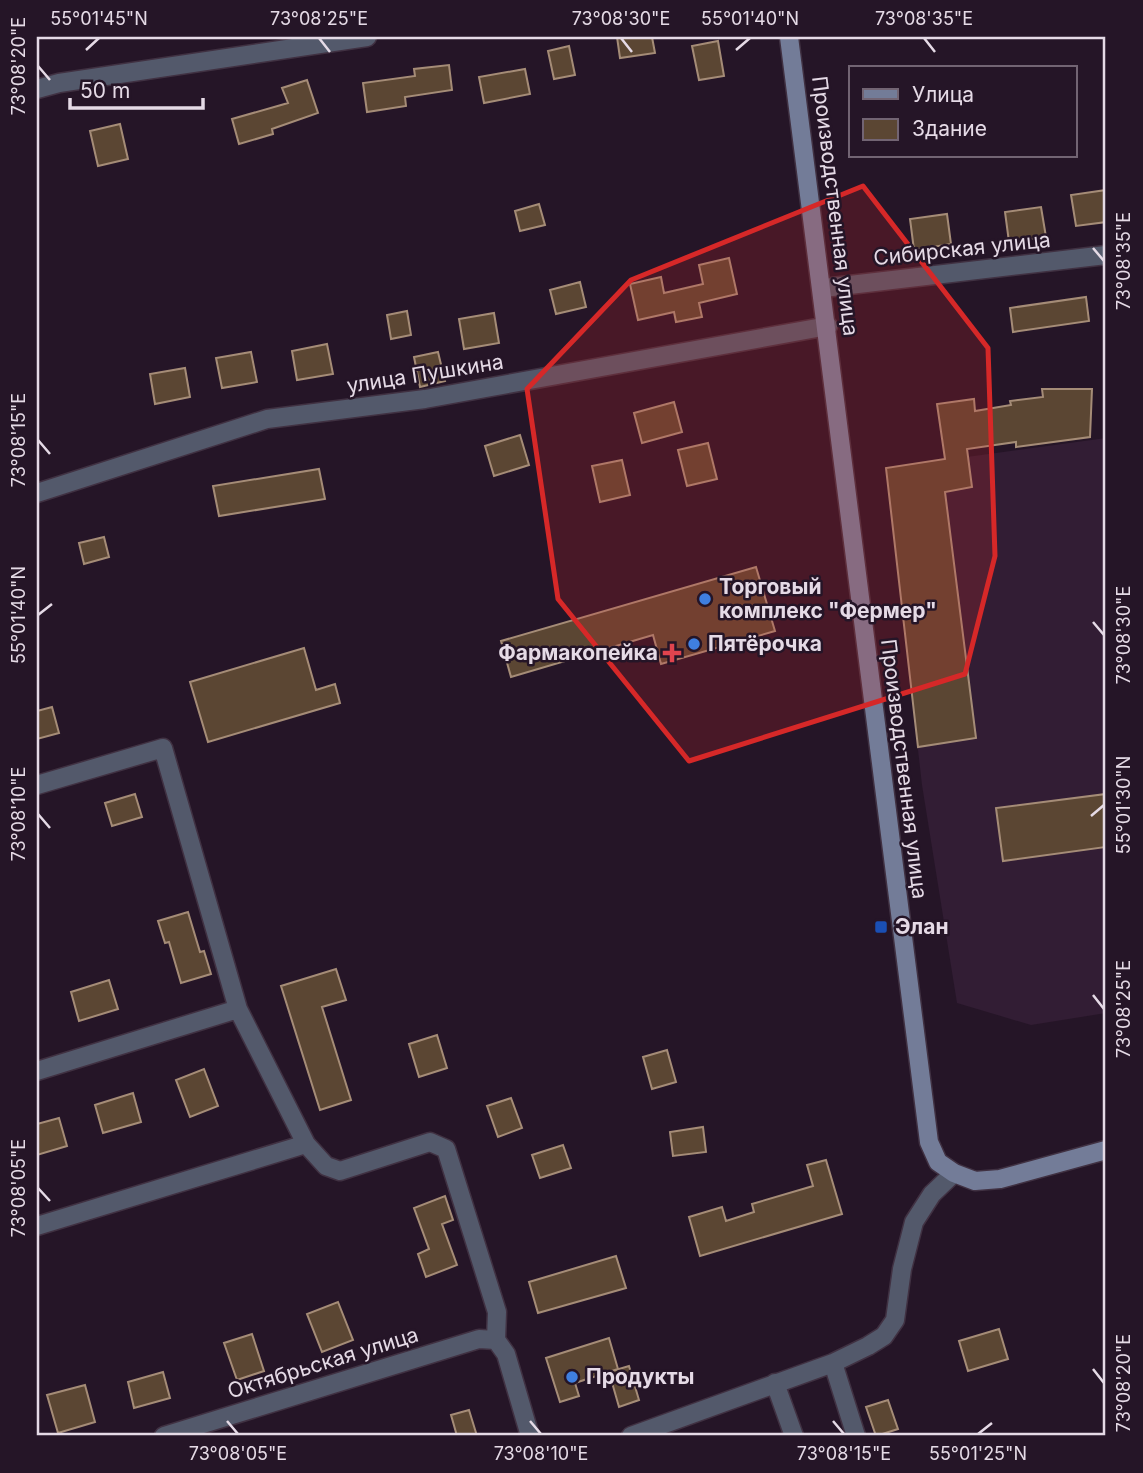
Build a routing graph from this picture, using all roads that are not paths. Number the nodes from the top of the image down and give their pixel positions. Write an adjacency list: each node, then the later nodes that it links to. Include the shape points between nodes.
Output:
1 (367, 37): 3 (street)
2 (789, 37): 5 (street, Производственная улица)
3 (37, 89)
4 (1106, 256): 5 (street, Сибирская улица)
5 (824, 288): 6 (street, Производственная улица)
6 (828, 326): 7 (street, улица Пушкина, via 425,399 267,419); 13 (street, Производственная улица, via 929,1142 938,1162)
7 (37, 493)
8 (37, 785): 9 (street, via 163,748)
9 (238, 1009): 10 (street); 11 (street)
10 (37, 1071)
11 (306, 1144): 14 (street); 15 (street, via 326,1166 340,1171 430,1142 446,1149 496,1311)
12 (1106, 1150): 13 (street, via 1000,1180 975,1181)
13 (954, 1173): 16 (street, via 914,1222 895,1320 884,1336)
14 (37, 1226)
15 (496, 1339): 18 (street, Октябрьская улица, via 479,1339); 20 (street, via 506,1354)
16 (833, 1363): 17 (street); 23 (street)
17 (775, 1383): 21 (street); 22 (street)
18 (214, 1428): 19 (street, Октябрьская улица)
19 (164, 1436)
20 (530, 1436)
21 (631, 1436)
22 (794, 1436)
23 (856, 1436)

